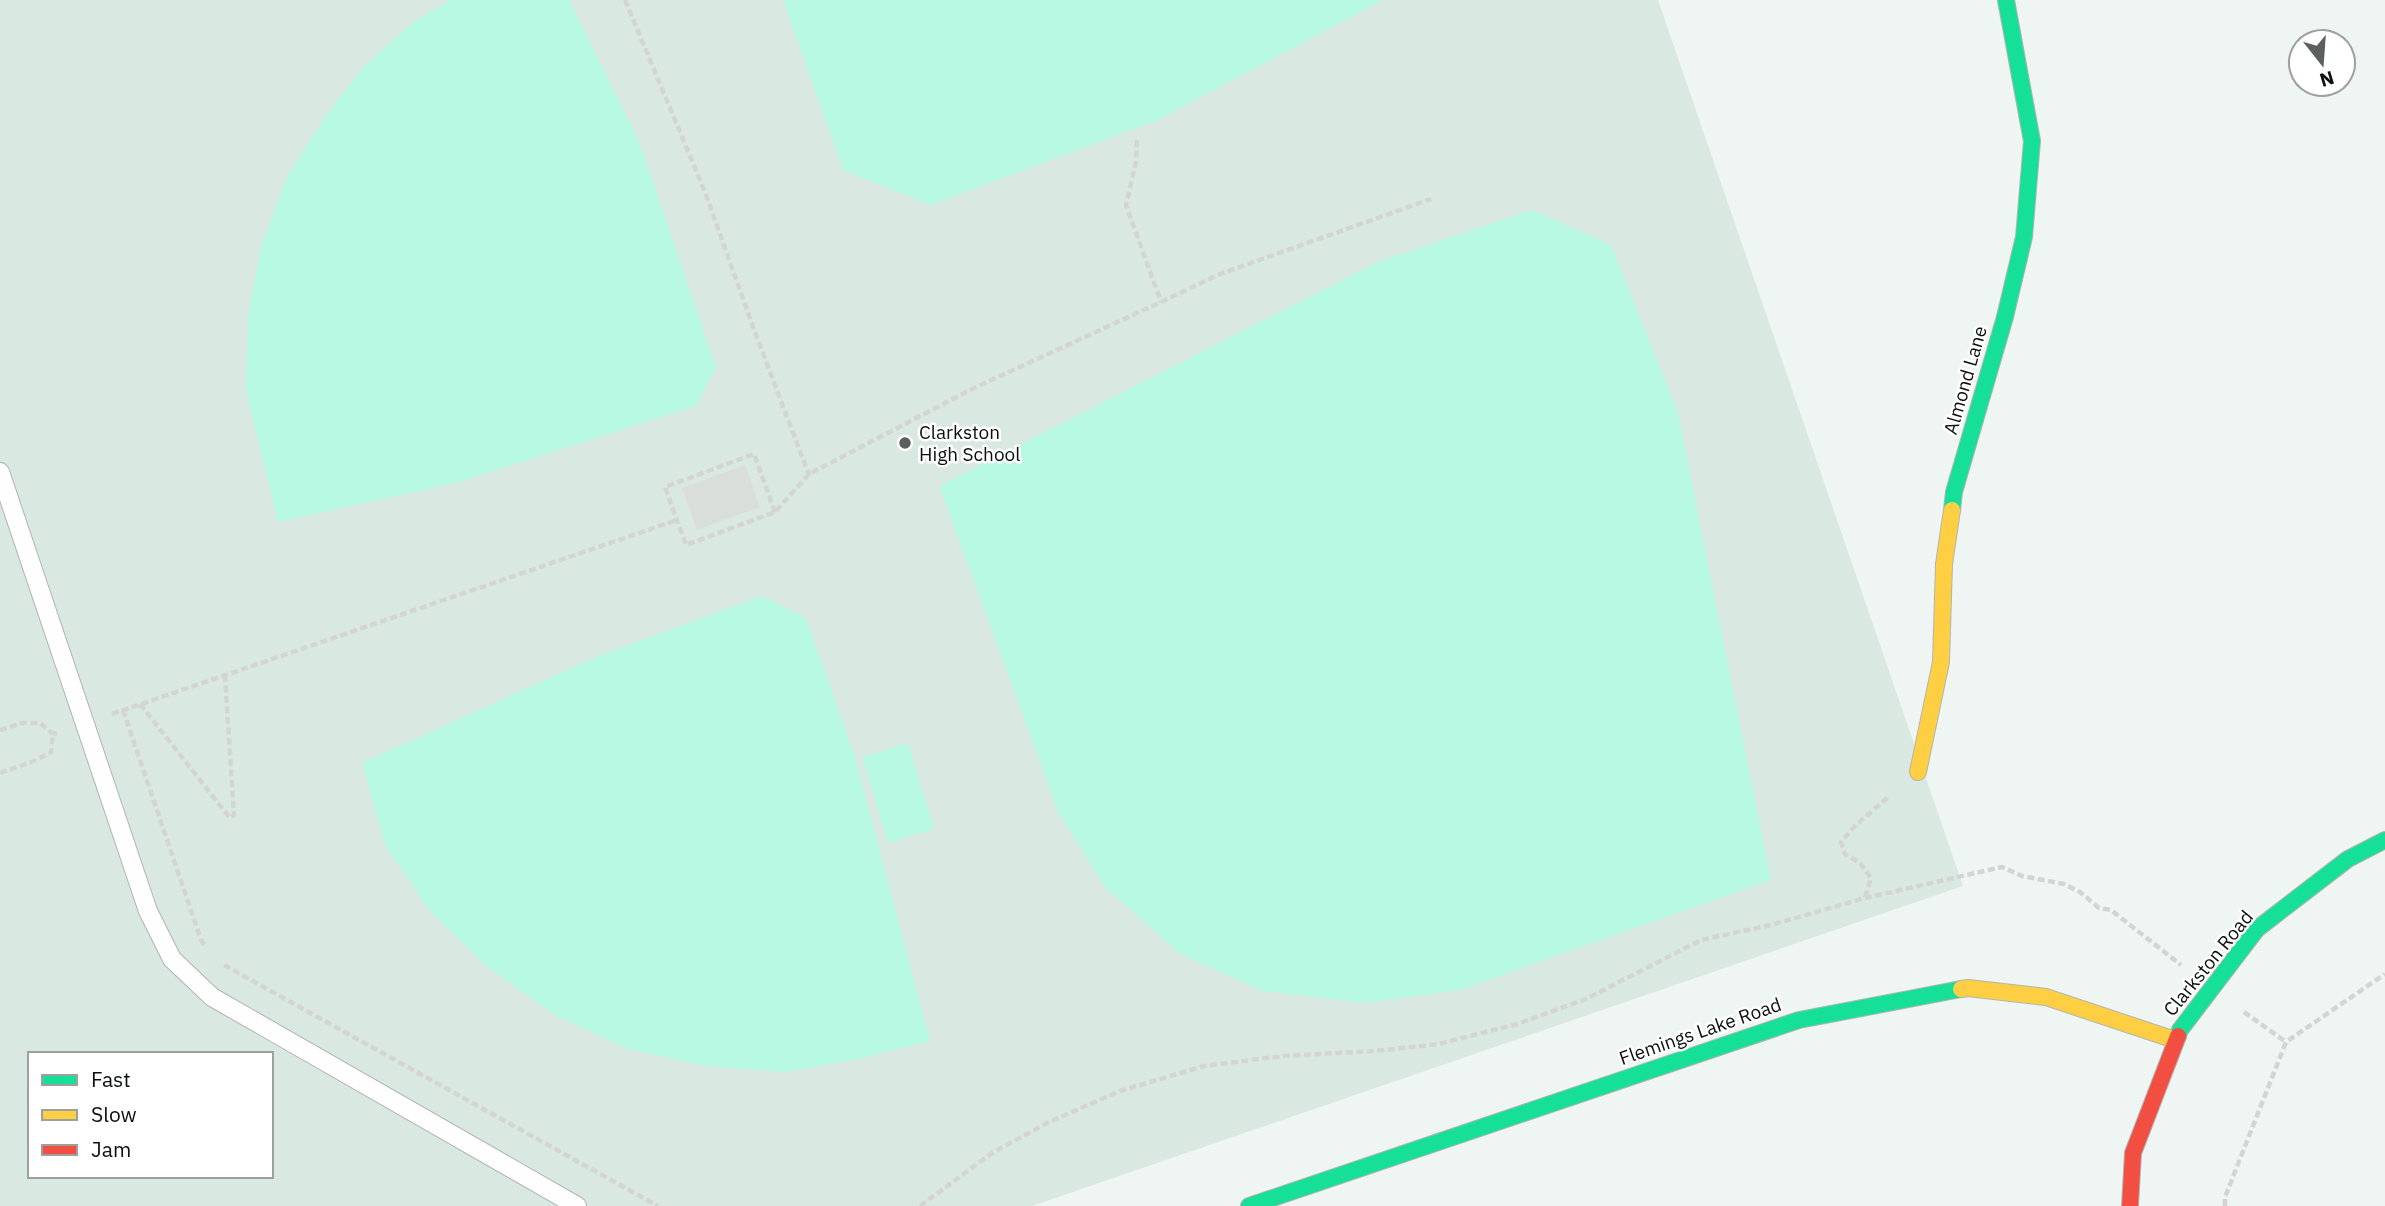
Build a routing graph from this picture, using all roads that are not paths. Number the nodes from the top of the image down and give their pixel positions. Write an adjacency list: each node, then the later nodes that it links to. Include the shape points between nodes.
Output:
1 (2006, 0): 3 (street, Almond Lane, via 2032,141 2024,237 1954,492 1944,564 1941,662)
2 (0, 472): 6 (lane, via 148,911 172,959 212,997)
3 (1918, 772)
4 (2385, 840): 5 (street, Clarkston Road, via 2348,859 2258,929)
5 (2175, 1040): 7 (street, Flemings Lake Road, via 2046,997 1968,988 1799,1020); 8 (street, Clarkston Road, via 2133,1153)
6 (575, 1205)
7 (1249, 1206)
8 (2130, 1206)

